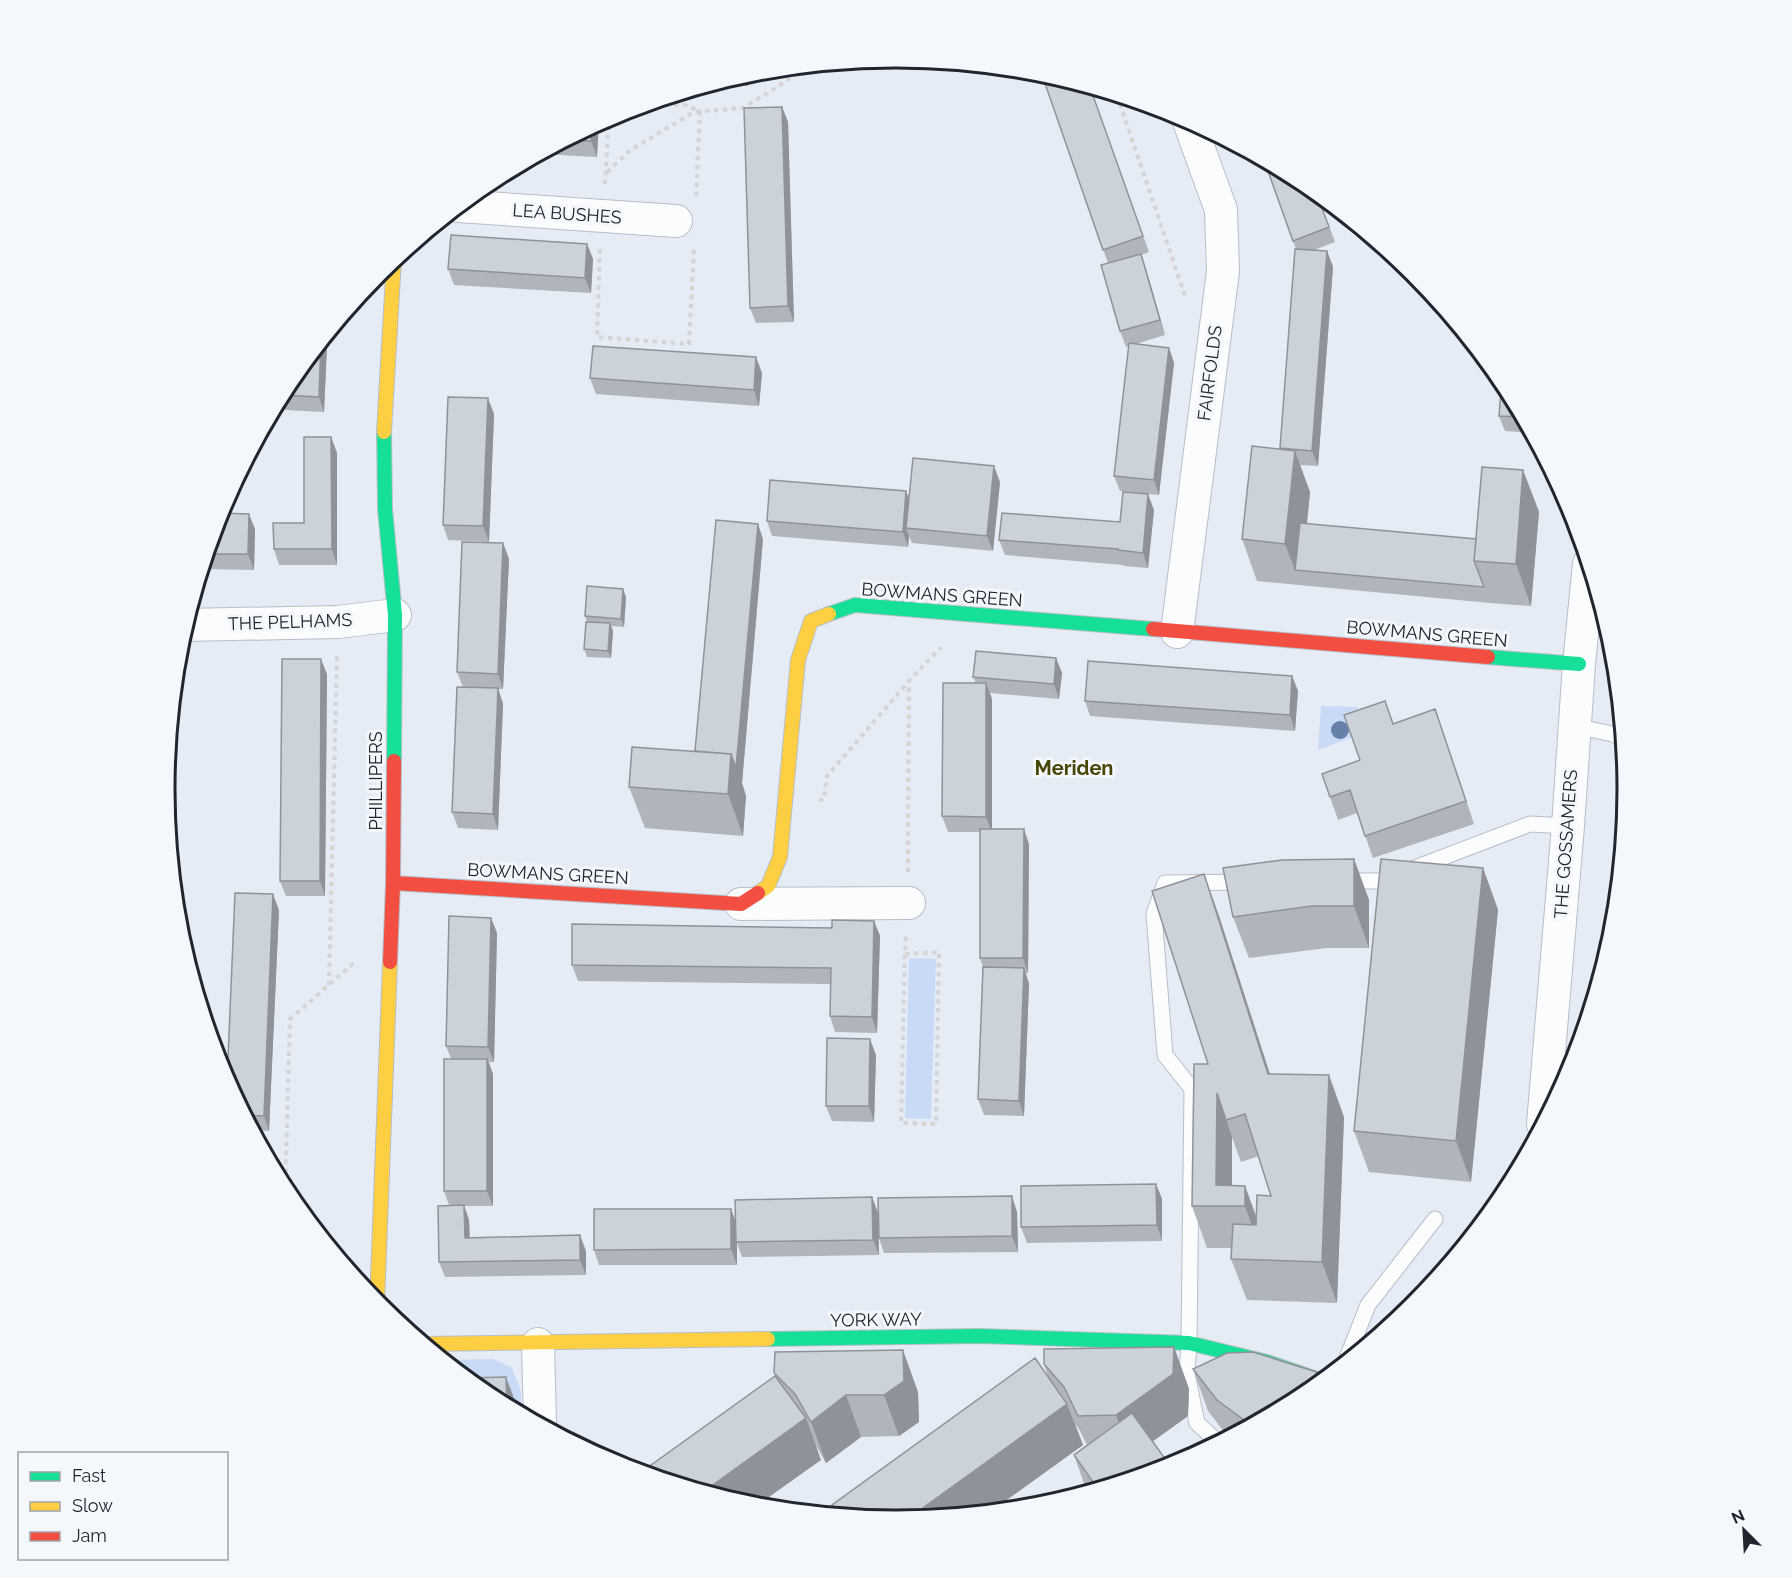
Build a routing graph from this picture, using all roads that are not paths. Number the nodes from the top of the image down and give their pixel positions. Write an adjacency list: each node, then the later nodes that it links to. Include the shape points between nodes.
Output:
1 (1193, 132): 8 (street, FAIRFOLDS, via 1221,210 1223,271)
2 (471, 207): 3 (street, LEA BUSHES)
3 (676, 221)
4 (393, 272): 6 (street, PHILLIPERS, via 383,445)
5 (1587, 583): 9 (street, THE GOSSAMERS)
6 (395, 615): 7 (street, THE PELHAMS, via 338,622); 15 (street, PHILLIPERS)
7 (194, 625)
8 (1177, 632): 9 (street, BOWMANS GREEN); 17 (street, BOWMANS GREEN, via 855,605 811,621 798,660 780,857 768,886)
9 (1579, 664): 10 (street, THE GOSSAMERS)
10 (1574, 726): 11 (lane); 12 (street, THE GOSSAMERS)
11 (1615, 736)
12 (1568, 826): 14 (lane, via 1530,824 1381,881); 18 (street, THE GOSSAMERS)
13 (1261, 882): 21 (lane, via 1165,883 1154,914 1165,1055 1192,1089)
14 (1333, 882)
15 (393, 883): 17 (street, BOWMANS GREEN); 20 (street, PHILLIPERS)
16 (909, 903): 17 (street)
17 (741, 904)
18 (1545, 1104)
19 (1435, 1219): 24 (lane, via 1368,1305)
20 (378, 1290)
21 (1189, 1343): 23 (street, YORK WAY, via 980,1336); 25 (street, YORK WAY); 27 (lane, via 1187,1374 1197,1423)
22 (436, 1344): 23 (street, YORK WAY)
23 (538, 1344): 26 (street)
24 (1351, 1348)
25 (1313, 1377)
26 (540, 1417)
27 (1213, 1437)

